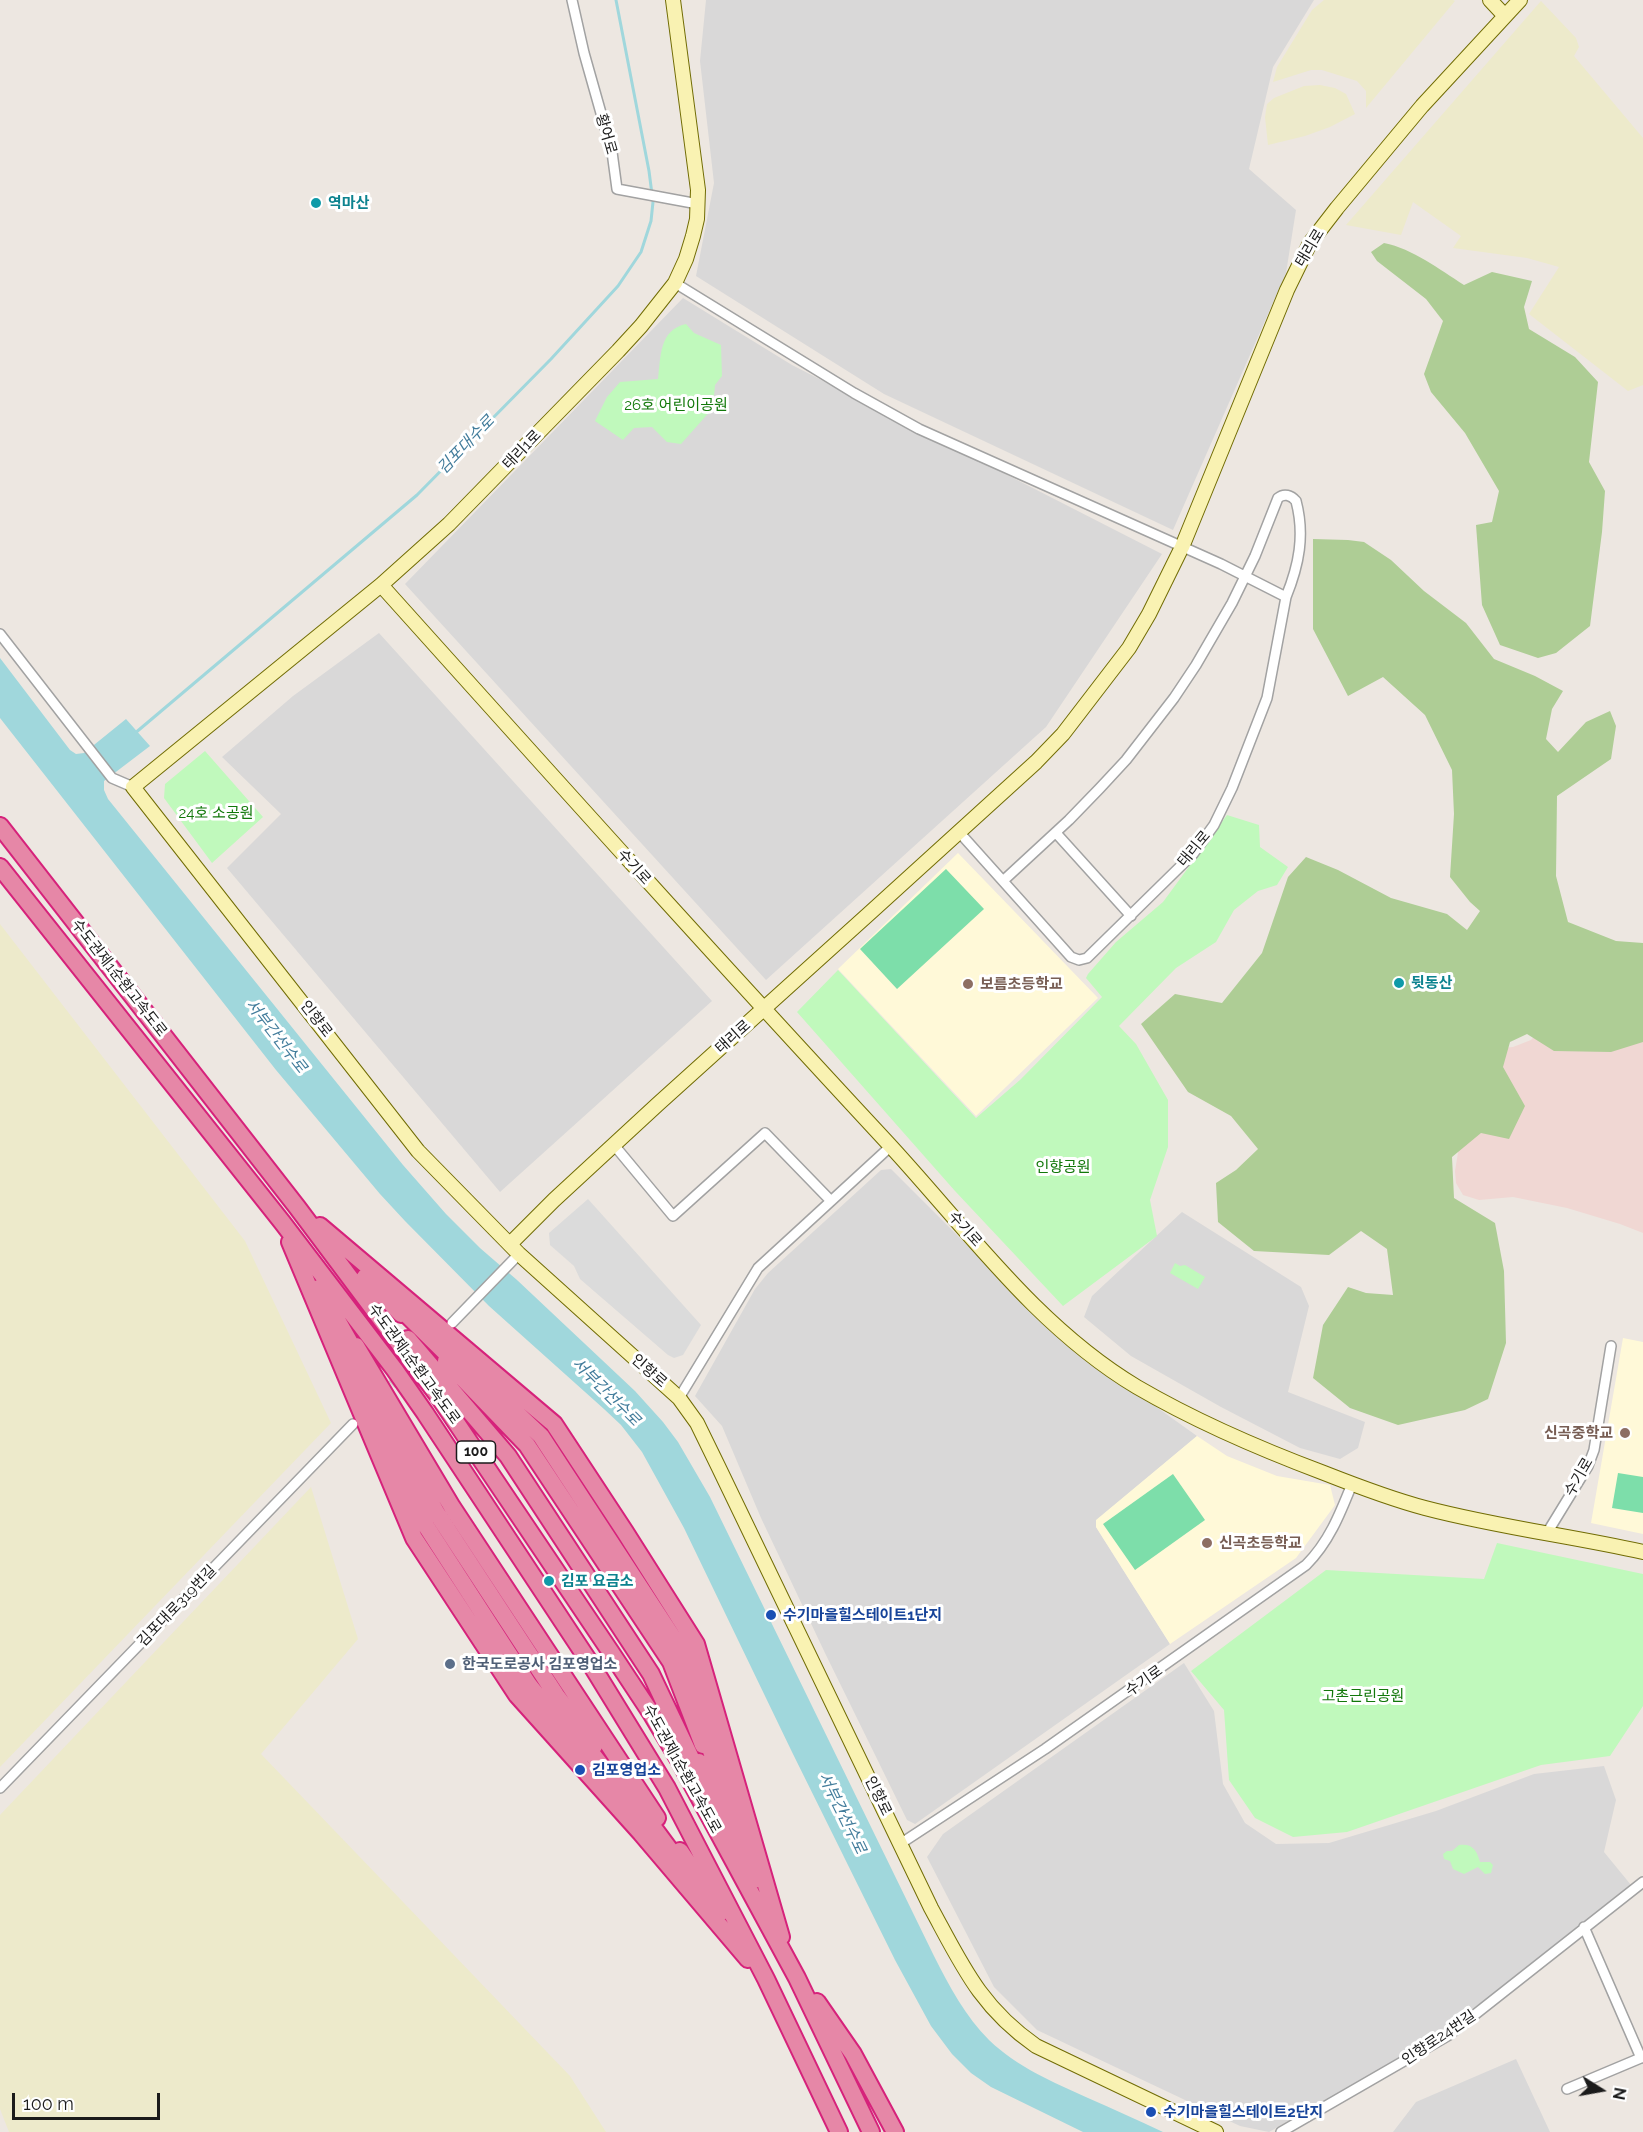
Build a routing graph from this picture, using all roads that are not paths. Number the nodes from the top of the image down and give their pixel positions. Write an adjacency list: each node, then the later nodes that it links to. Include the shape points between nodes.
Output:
1 (572, 0): 6 (street, 황어로, via 612,152 617,189)
2 (673, 0): 6 (street, 태리1로, via 696,173)
3 (1490, 0): 5 (street)
4 (1520, 0): 5 (street, 태리로)
5 (1504, 15): 8 (street, 태리로, via 1405,126 1310,243)
6 (691, 203): 7 (street, 태리1로, via 693,236)
7 (675, 283): 8 (street, via 919,429); 10 (street, 태리1로, via 641,326 509,465)
8 (1182, 547): 9 (street); 15 (street, 태리로, via 1134,639 1064,734)
9 (1245, 576): 11 (street); 11 (street, 태리로, via 1278,498 1293,497 1302,533 1298,565); 16 (street, 태리로, via 1196,665 1159,719)
10 (381, 585): 13 (street, 태리1로); 20 (street, 수기로)
11 (1286, 597): 19 (street, 태리로, via 1267,698 1221,812 1193,854)
12 (0, 634): 13 (street, 인향로, via 112,778)
13 (132, 788): 26 (street, 인향로, via 418,1151)
14 (0, 826): 24 (highway, 수도권제1순환고속도로 / 100)
15 (959, 832): 18 (street, 태리로); 20 (street, 태리로)
16 (1056, 832): 18 (street, 태리로); 19 (street)
17 (0, 867): 25 (highway, 수도권제1순환고속도로 / 100)
18 (1004, 880): 19 (street, 태리로, via 1075,960 1087,958)
19 (1131, 916)
20 (763, 1010): 21 (street, 태리로); 22 (street, 수기로)
21 (614, 1145): 23 (street, via 673,1215 765,1133); 26 (street, 태리로)
22 (891, 1146): 23 (street); 31 (street, 수기로, via 1028,1299 1100,1361 1136,1386 1212,1427)
23 (831, 1201): 29 (street, via 758,1268)
24 (297, 1207): 38 (highway, 수도권제1순환고속도로 / 100, via 437,1394 651,1713); 38 (highway, via 508,1456 651,1674); 38 (highway, via 534,1439 652,1620 676,1657); 38 (highway, via 554,1424 625,1532 696,1644)
25 (282, 1222): 39 (highway); 39 (highway, 수도권제1순환고속도로 / 100, via 425,1413 615,1701 667,1788); 39 (highway, via 434,1523 537,1681); 39 (highway, via 414,1538 517,1695)
26 (513, 1254): 27 (street); 29 (street, 인향로)
27 (452, 1323)
28 (1611, 1346): 32 (street, 수기로, via 1594,1450)
29 (679, 1398): 35 (street, 인향로, via 697,1423)
30 (353, 1424): 34 (street, 김포대로319번길)
31 (1352, 1484): 32 (street, 수기로, via 1426,1508); 35 (street, 수기로, via 1329,1536 1306,1565 1045,1749)
32 (1547, 1533): 33 (street, 수기로)
33 (1643, 1552)
34 (0, 1788)
35 (900, 1844): 45 (street, 인향로, via 972,1981 1004,2022 1046,2051)
36 (1643, 1882): 37 (street, 인향로24번길)
37 (1584, 1927): 40 (street); 46 (street, 인향로24번길, via 1449,2035)
38 (789, 1964): 43 (highway, 수도권제1순환고속도로 / 100); 44 (highway, via 853,2054)
39 (766, 1979): 42 (highway, 수도권제1순환고속도로 / 100)
40 (1642, 2057): 41 (street)
41 (1567, 2089)
42 (839, 2132)
43 (871, 2132)
44 (895, 2132)
45 (1216, 2132)
46 (1281, 2132)

